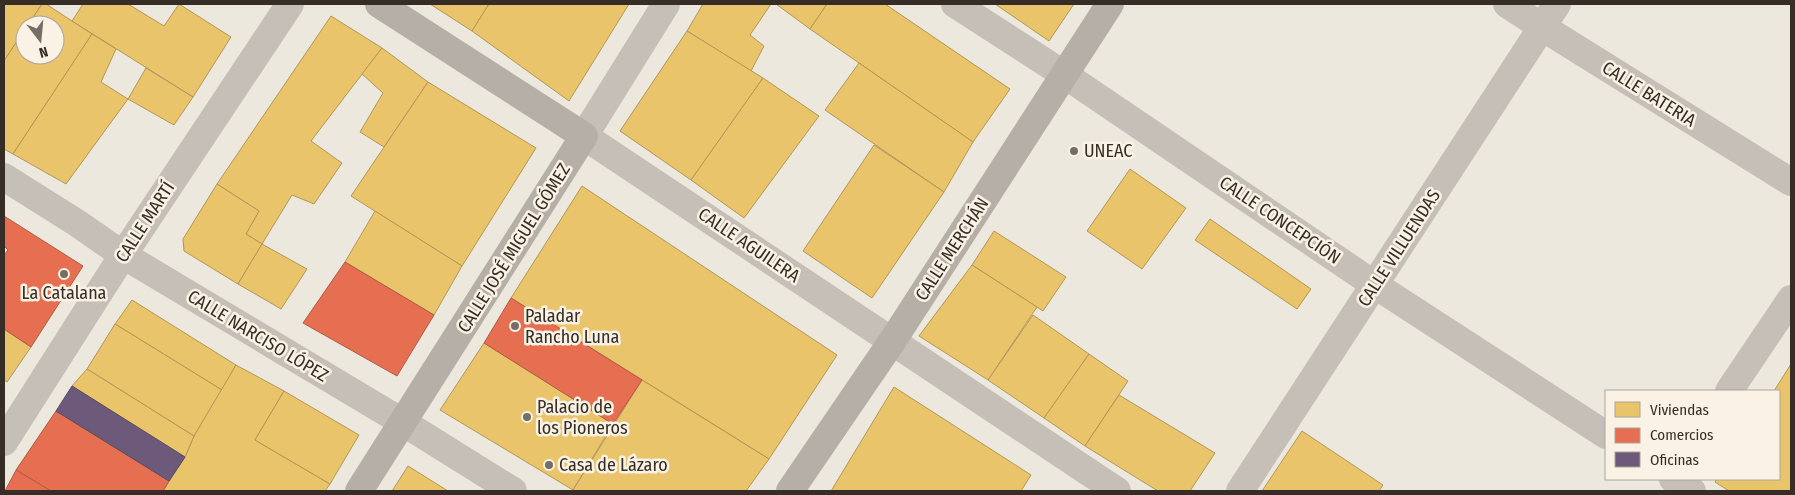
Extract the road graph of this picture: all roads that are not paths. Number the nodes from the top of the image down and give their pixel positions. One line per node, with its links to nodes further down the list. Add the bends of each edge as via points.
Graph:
1 (290, 4): 13 (street, CALLE MARTÍ)
2 (379, 4): 10 (main road, CALLE AGUILERA)
3 (666, 4): 10 (street, CALLE JOSÉ MIGUEL GÓMEZ)
4 (955, 4): 9 (street, CALLE CONCEPCIÓN)
5 (1110, 4): 9 (main road, CALLE MERCHÁN)
6 (1508, 4): 8 (street, CALLE BATERIA)
7 (1557, 4): 8 (street, CALLE VILLUENDAS)
8 (1542, 27): 12 (street, CALLE BATERIA); 14 (street, CALLE VILLUENDAS)
9 (1065, 75): 14 (street, CALLE CONCEPCIÓN); 16 (main road, CALLE MERCHÁN)
10 (584, 136): 16 (street, CALLE AGUILERA); 18 (main road, CALLE JOSÉ MIGUEL GÓMEZ)
11 (4, 177): 13 (street, CALLE NARCISO LÓPEZ)
12 (1791, 182)
13 (123, 255): 18 (street, CALLE NARCISO LÓPEZ); 20 (street, CALLE MARTÍ)
14 (1375, 285): 19 (street, CALLE CONCEPCIÓN); 27 (street, CALLE VILLUENDAS)
15 (1791, 299): 17 (street)
16 (892, 340): 25 (main road, CALLE MERCHÁN); 26 (street, CALLE AGUILERA)
17 (1730, 390)
18 (404, 423): 23 (main road, CALLE JOSÉ MIGUEL GÓMEZ); 24 (street, CALLE NARCISO LÓPEZ)
19 (1605, 434)
20 (4, 442)
21 (1671, 480): 28 (street)
22 (1674, 480): 29 (street)
23 (359, 491)
24 (513, 491)
25 (790, 491)
26 (1117, 491)
27 (1240, 491)
28 (1663, 491)
29 (1692, 491)

